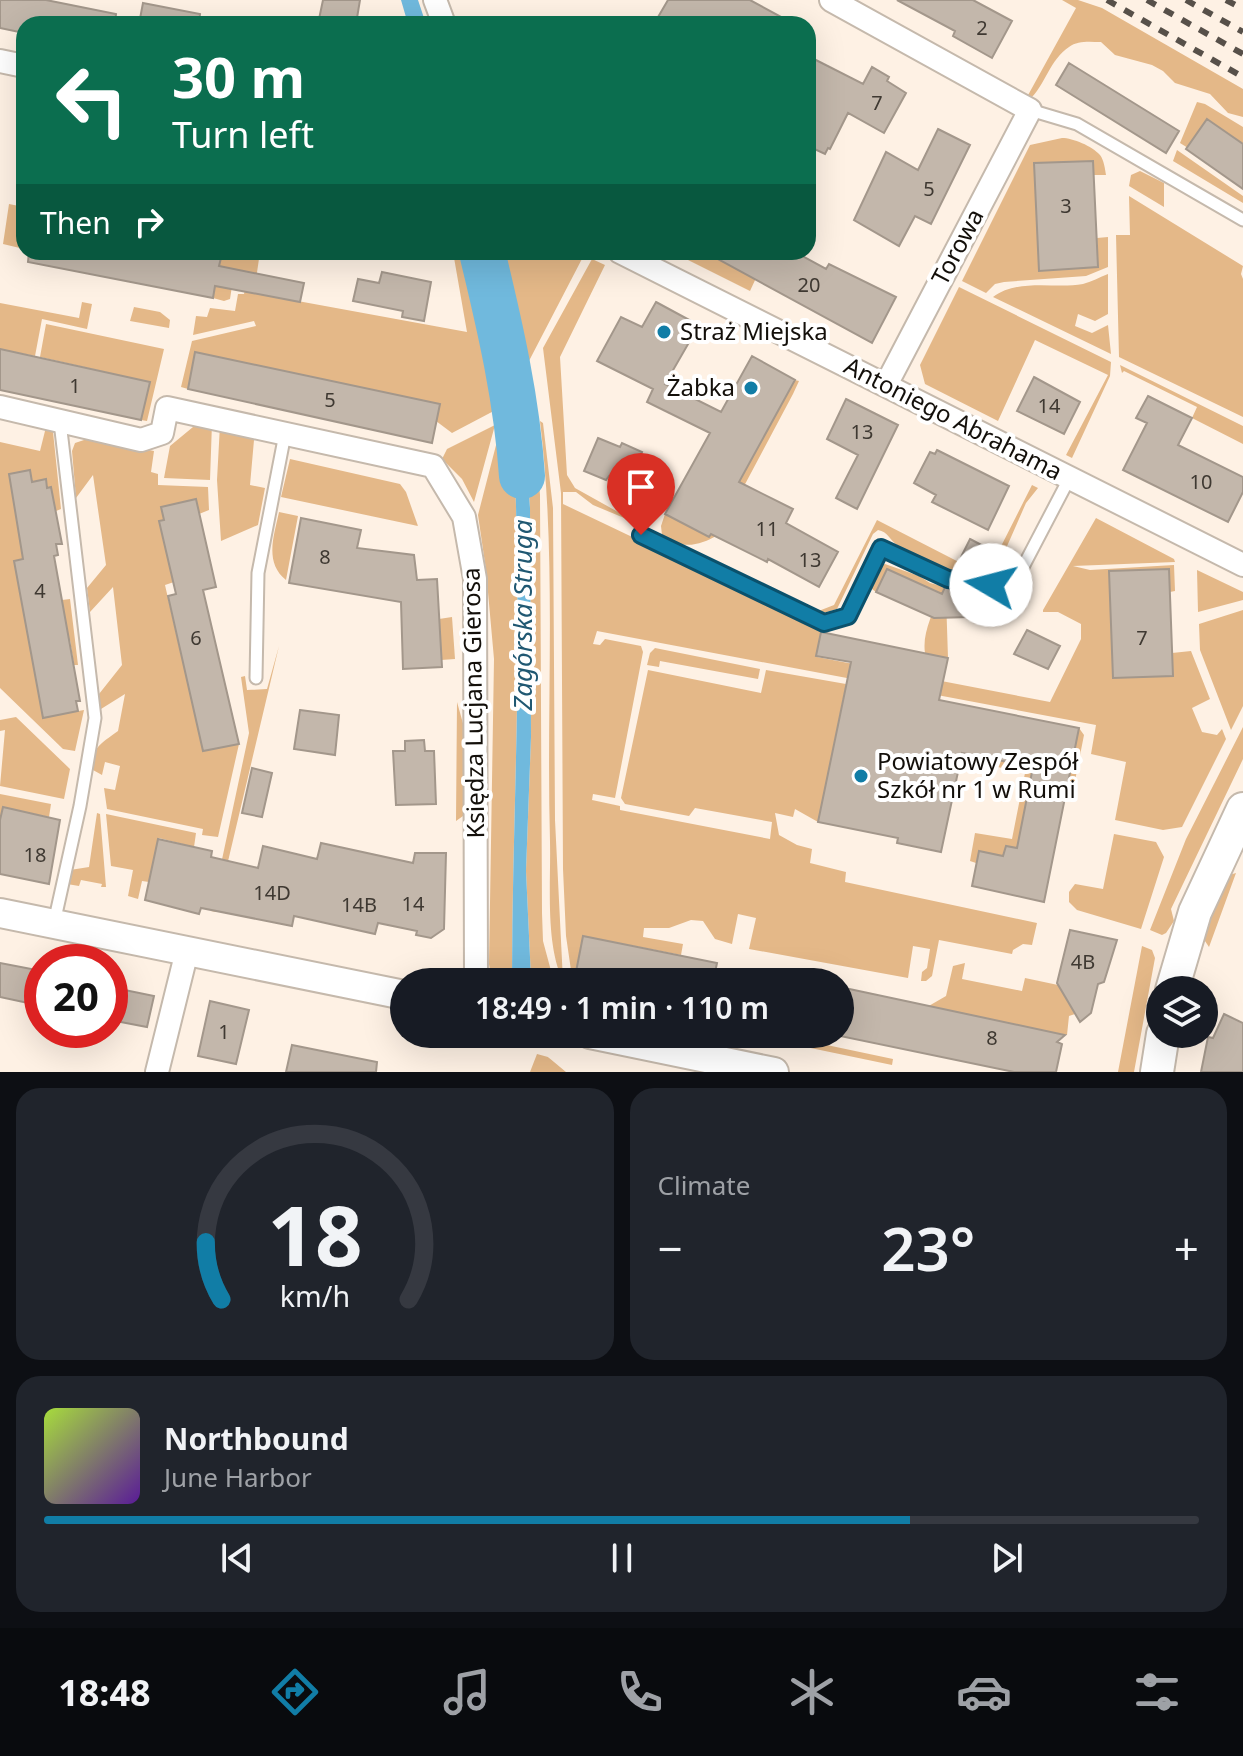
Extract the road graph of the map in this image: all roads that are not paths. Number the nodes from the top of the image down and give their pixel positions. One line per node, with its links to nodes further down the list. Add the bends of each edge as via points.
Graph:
1 (831, 0): 2 (street)
2 (1030, 110): 3 (lane, via 1077,124); 5 (street, Torowa)
3 (1243, 220)
4 (636, 260): 5 (street, Antoniego Abrahama)
5 (886, 385): 9 (street, Antoniego Abrahama)
6 (0, 407): 7 (street, Księdza Lucjana Gierosa)
7 (60, 422): 8 (street, Księdza Lucjana Gierosa, via 141,440 162,433 167,408); 15 (lane, via 95,718)
8 (285, 434): 12 (lane, via 258,573); 17 (street, Księdza Lucjana Gierosa, via 433,466 464,517 475,579)
9 (1070, 477): 10 (lane, via 1012,588 948,579 881,548 848,616 824,623); 11 (street, Antoniego Abrahama)
10 (641, 535)
11 (1243, 565)
12 (256, 678)
13 (1243, 809): 18 (main road, via 1195,912)
14 (0, 913): 15 (street)
15 (54, 924): 16 (street)
16 (187, 951): 19 (street); 22 (street)
17 (476, 968)
18 (1176, 976)
19 (390, 992)
20 (658, 1048): 23 (street)
21 (1161, 1048): 24 (main road)
22 (157, 1072)
23 (774, 1072)
24 (1157, 1072)

